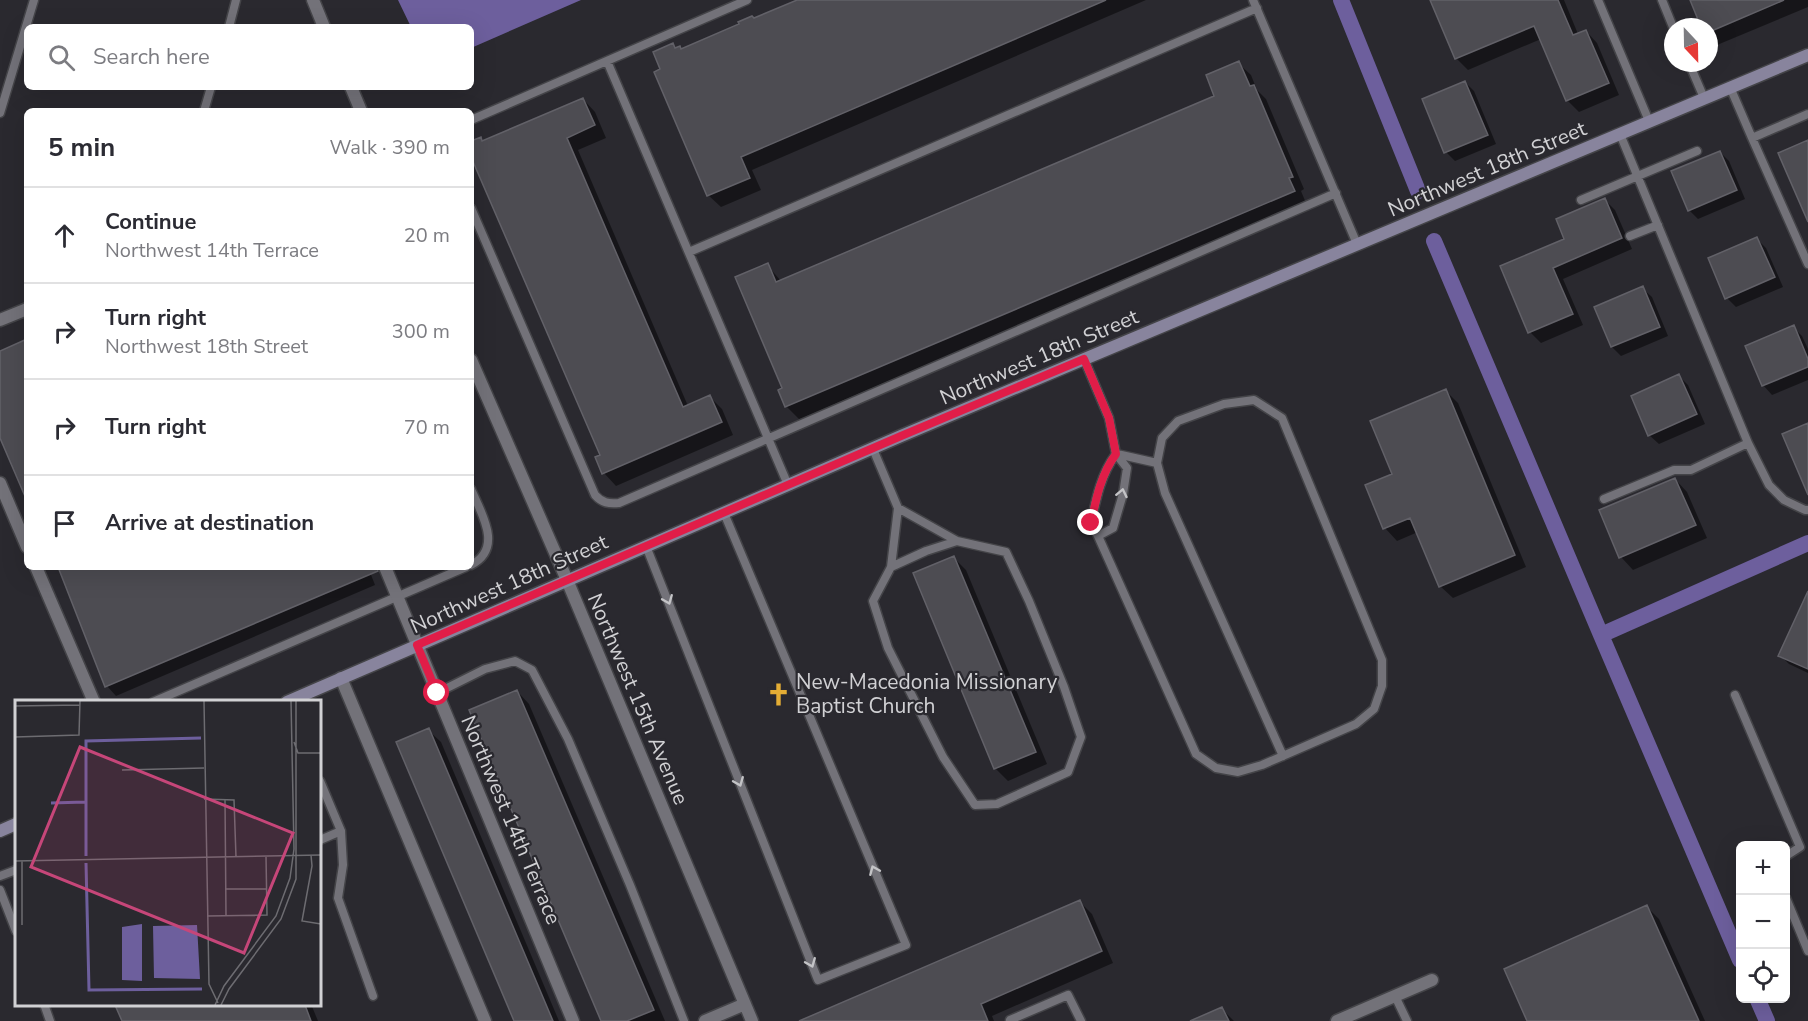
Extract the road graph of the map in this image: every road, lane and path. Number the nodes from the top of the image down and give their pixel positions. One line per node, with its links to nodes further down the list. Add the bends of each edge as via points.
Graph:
1 (34, 0): 9 (lane)
2 (236, 0): 10 (lane)
3 (312, 0): 11 (street)
4 (747, 0): 14 (lane)
5 (1598, 0): 25 (lane)
6 (1662, 0): 8 (lane)
7 (1255, 4): 30 (lane); 36 (lane)
8 (1669, 18)
9 (27, 24)
10 (230, 24)
11 (323, 24)
12 (24, 33): 22 (lane)
13 (1808, 55): 16 (street, Northwest 18th Street)
14 (607, 61): 24 (lane); 36 (lane)
15 (1693, 72): 19 (lane)
16 (1730, 87): 19 (street, Northwest 18th Street); 27 (lane)
17 (210, 90): 20 (lane)
18 (352, 90): 21 (street)
19 (1704, 98): 25 (street, Northwest 18th Street)
20 (205, 108)
21 (360, 108)
22 (0, 113)
23 (1808, 114): 27 (lane)
24 (474, 119)
25 (1649, 121): 26 (street, Northwest 18th Street)
26 (1620, 134): 29 (lane); 35 (street, Northwest 18th Street)
27 (1752, 138): 37 (lane)
28 (1697, 151): 29 (lane)
29 (1637, 176): 31 (lane); 33 (lane)
30 (1336, 193): 35 (lane); 42 (lane)
31 (1581, 200)
32 (474, 215): 42 (lane, via 595,495 603,502 619,503)
33 (1658, 225): 34 (lane); 43 (lane)
34 (1630, 236)
35 (1357, 244): 40 (street, Northwest 18th Street)
36 (689, 252): 42 (lane)
37 (1808, 264)
38 (24, 310): 39 (street)
39 (0, 320)
40 (1084, 359): 44 (street, Northwest 18th Street); 45 (lane, via 1109,418)
41 (474, 367): 63 (street, Northwest 15th Avenue)
42 (769, 438): 48 (lane)
43 (1748, 443): 50 (lane, via 1691,470 1674,470); 52 (lane, via 1769,484 1784,500)
44 (873, 448): 48 (street, Northwest 18th Street); 51 (lane)
45 (1116, 454): 46 (lane); 54 (lane, via 1107,466 1091,523); 54 (lane, one-way to 45, via 1113,528 1123,494 1127,468)
46 (1157, 463): 72 (lane, via 1165,493); 72 (lane, via 1162,438 1178,421 1224,404 1254,400 1282,418 1382,660 1382,686 1374,709 1356,724)
47 (0, 483): 55 (street)
48 (788, 485): 53 (street, Northwest 18th Street)
49 (474, 496): 58 (lane, via 489,539)
50 (1604, 499)
51 (898, 508): 56 (lane); 59 (lane)
52 (1808, 510)
53 (724, 513): 57 (street, Northwest 18th Street); 57 (lane, one-way to 53, via 818,980 906,945)
54 (1098, 536): 72 (lane, via 1196,754 1216,768 1238,772)
55 (24, 537)
56 (957, 541): 59 (lane); 59 (lane, via 1006,552 1081,736 1068,772 997,804 975,805 943,756 888,648 873,601)
57 (646, 546): 63 (street, Northwest 18th Street)
58 (474, 563)
59 (891, 567)
60 (37, 570): 69 (street)
61 (386, 570): 64 (street, Northwest 14th Terrace)
62 (459, 570): 64 (lane)
63 (567, 580): 65 (street, Northwest 18th Street); 89 (street, Northwest 15th Avenue)
64 (397, 595): 65 (street, Northwest 14th Terrace); 70 (lane)
65 (417, 645): 66 (street, Northwest 18th Street); 67 (street, Northwest 14th Terrace)
66 (341, 678): 71 (street, Northwest 18th Street); 92 (street)
67 (437, 693): 93 (street, Northwest 14th Terrace); 94 (lane, via 484,669 515,661 532,670 568,739)
68 (1735, 695): 78 (lane)
69 (93, 700)
70 (158, 700)
71 (292, 700)
72 (1283, 756)
73 (321, 783): 76 (lane)
74 (15, 824): 75 (street)
75 (0, 831)
76 (341, 831): 77 (lane); 87 (lane, via 343,865 338,898)
77 (321, 840)
78 (1804, 847): 79 (lane)
79 (1790, 854)
80 (15, 870): 81 (lane)
81 (0, 876)
82 (0, 890): 84 (lane)
83 (1790, 910): 85 (lane)
84 (15, 928)
85 (1808, 951)
86 (1432, 980): 88 (street)
87 (373, 996)
88 (1395, 996): 99 (street); 100 (lane)
89 (745, 1004): 95 (street); 96 (street, Northwest 15th Avenue)
90 (44, 1006): 91 (lane)
91 (50, 1021)
92 (485, 1021)
93 (573, 1021)
94 (684, 1021)
95 (705, 1021)
96 (752, 1021)
97 (1011, 1021): 98 (lane, via 1068,995)
98 (1081, 1021)
99 (1338, 1021)
100 (1407, 1021)

